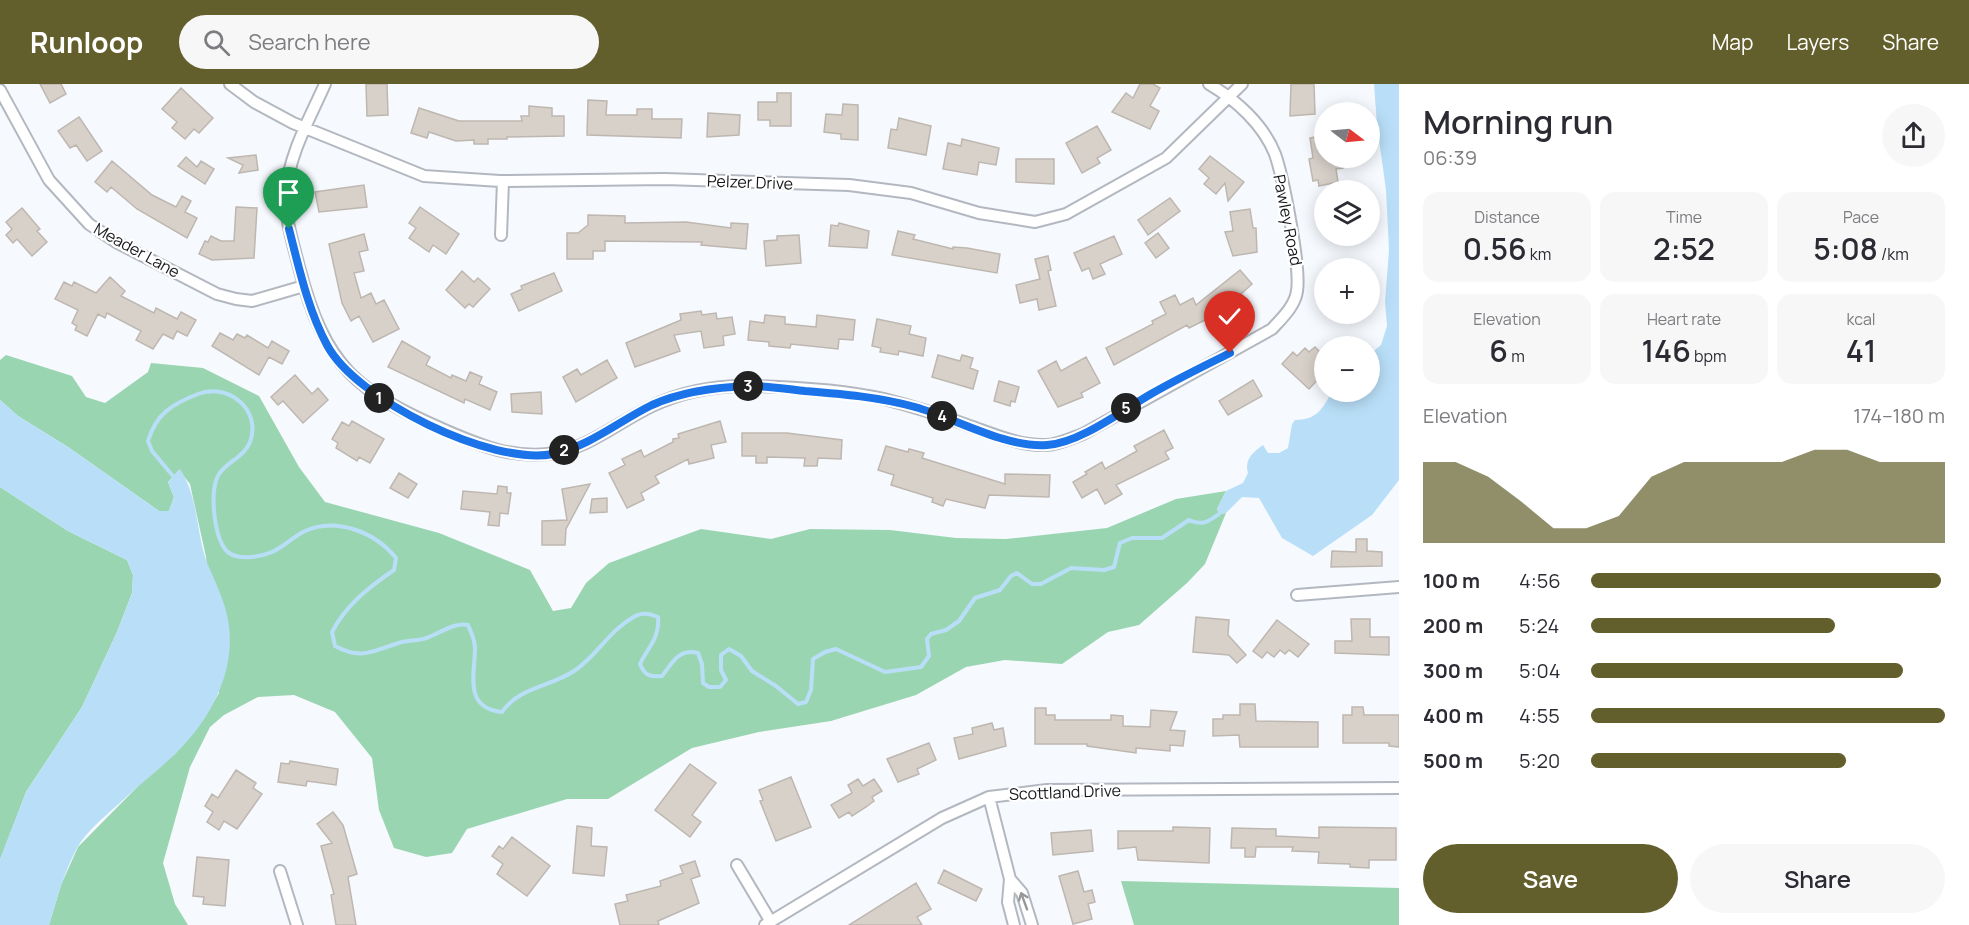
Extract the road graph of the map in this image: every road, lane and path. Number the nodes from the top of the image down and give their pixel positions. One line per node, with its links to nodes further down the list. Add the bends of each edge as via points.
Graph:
1 (230, 84): 7 (street, Pelzer Drive, via 254,102)
2 (325, 84): 7 (street, Pawley Road)
3 (1209, 84): 6 (street, Pawley Road)
4 (1242, 84): 6 (street, Pelzer Drive)
5 (0, 90): 10 (street, Meader Lane, via 49,180 89,224 116,242 236,300 252,300)
6 (1230, 97): 8 (street, Pelzer Drive, via 1166,158 1066,214 1035,222 979,213 911,193 849,185 666,179); 10 (street, Pawley Road, via 1275,153 1298,268 1295,298 1272,329 1083,434 1049,445 1026,444 869,396 752,386 675,396 580,446 552,454 510,454 485,448 407,414 353,378 327,346)
7 (306, 127): 8 (street, Pelzer Drive, via 424,176); 10 (street, Pawley Road, via 291,162 286,193 289,229)
8 (503, 181): 9 (street)
9 (501, 235)
10 (304, 286)
11 (1399, 587): 12 (street)
12 (1297, 595)
13 (1399, 788): 14 (street, Scottland Drive, via 1047,790)
14 (989, 797): 17 (street); 18 (street, Scottland Drive, via 942,818)
15 (737, 865): 18 (street)
16 (280, 871): 19 (street)
17 (1010, 879): 20 (street, via 1008,902); 21 (street, one-way to 17, via 1022,893)
18 (768, 923)
19 (297, 925)
20 (1014, 925)
21 (1032, 925)

